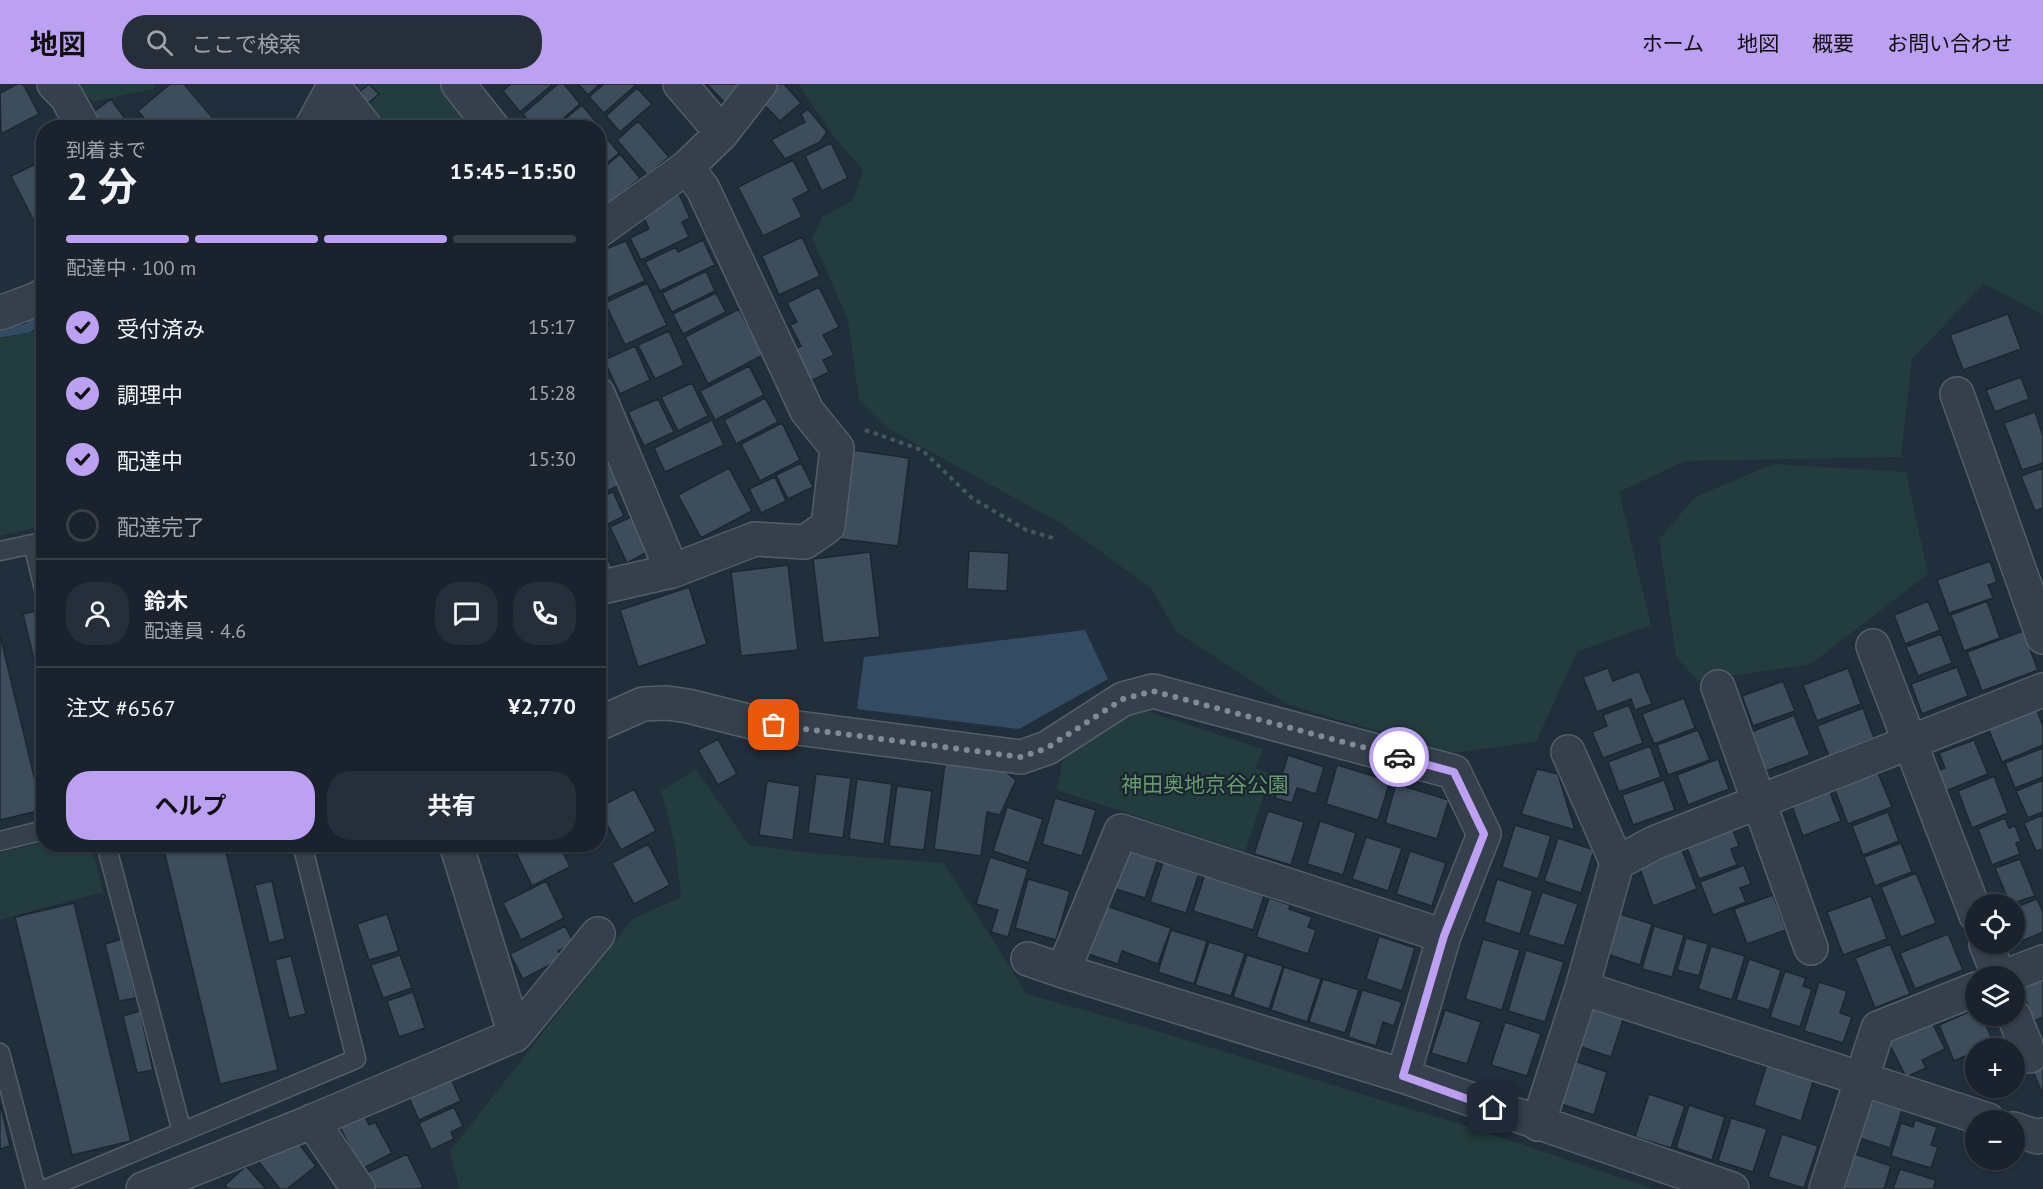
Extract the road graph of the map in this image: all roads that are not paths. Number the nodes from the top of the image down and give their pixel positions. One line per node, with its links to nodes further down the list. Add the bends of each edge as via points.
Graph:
1 (54, 84): 6 (street)
2 (458, 84): 9 (street)
3 (680, 84): 10 (street)
4 (760, 84): 10 (street)
5 (335, 85): 7 (street); 8 (street)
6 (80, 120)
7 (315, 120)
8 (360, 120)
9 (487, 120)
10 (722, 133): 11 (street)
11 (687, 166): 12 (street); 19 (street, via 703,189 807,411 837,448 828,526 805,542 755,539)
12 (606, 225)
13 (36, 302): 14 (street)
14 (0, 314)
15 (1957, 394): 21 (street)
16 (606, 413): 19 (street)
17 (36, 542): 18 (lane)
18 (0, 551)
19 (672, 571): 20 (street)
20 (606, 586)
21 (2043, 637)
22 (1873, 646): 26 (street)
23 (1718, 687): 28 (street)
24 (2043, 690): 26 (street)
25 (606, 720): 37 (street, via 643,704 667,703 752,722 1021,757 1047,748 1123,699 1153,691 1454,772 1484,834)
26 (1909, 742): 28 (street); 35 (street)
27 (1568, 752): 34 (street)
28 (1760, 800): 34 (street, via 1654,843); 38 (street)
29 (36, 832): 30 (lane)
30 (0, 842)
31 (108, 852): 54 (lane)
32 (304, 852): 54 (lane, via 356,1059)
33 (458, 852): 46 (street)
34 (1617, 863): 43 (street)
35 (1968, 894)
36 (598, 934): 46 (street)
37 (1444, 936): 42 (street, via 1121,831); 49 (street)
38 (1811, 948)
39 (1028, 959): 42 (street)
40 (2043, 962): 41 (street)
41 (2025, 969)
42 (1063, 971): 49 (street)
43 (1582, 988): 50 (street); 53 (street)
44 (1965, 993): 50 (street, via 1878,1028)
45 (2018, 1026): 48 (street)
46 (515, 1035): 52 (street)
47 (0, 1053): 57 (lane)
48 (2030, 1056)
49 (1403, 1076): 53 (street)
50 (1861, 1079): 51 (street); 62 (street)
51 (1965, 1113)
52 (312, 1121): 59 (street); 60 (street)
53 (1538, 1124): 61 (street)
54 (182, 1132): 58 (lane)
55 (2025, 1133): 56 (street)
56 (2043, 1135)
57 (36, 1189)
58 (46, 1189)
59 (143, 1189)
60 (358, 1189)
61 (1732, 1189)
62 (1826, 1189)

